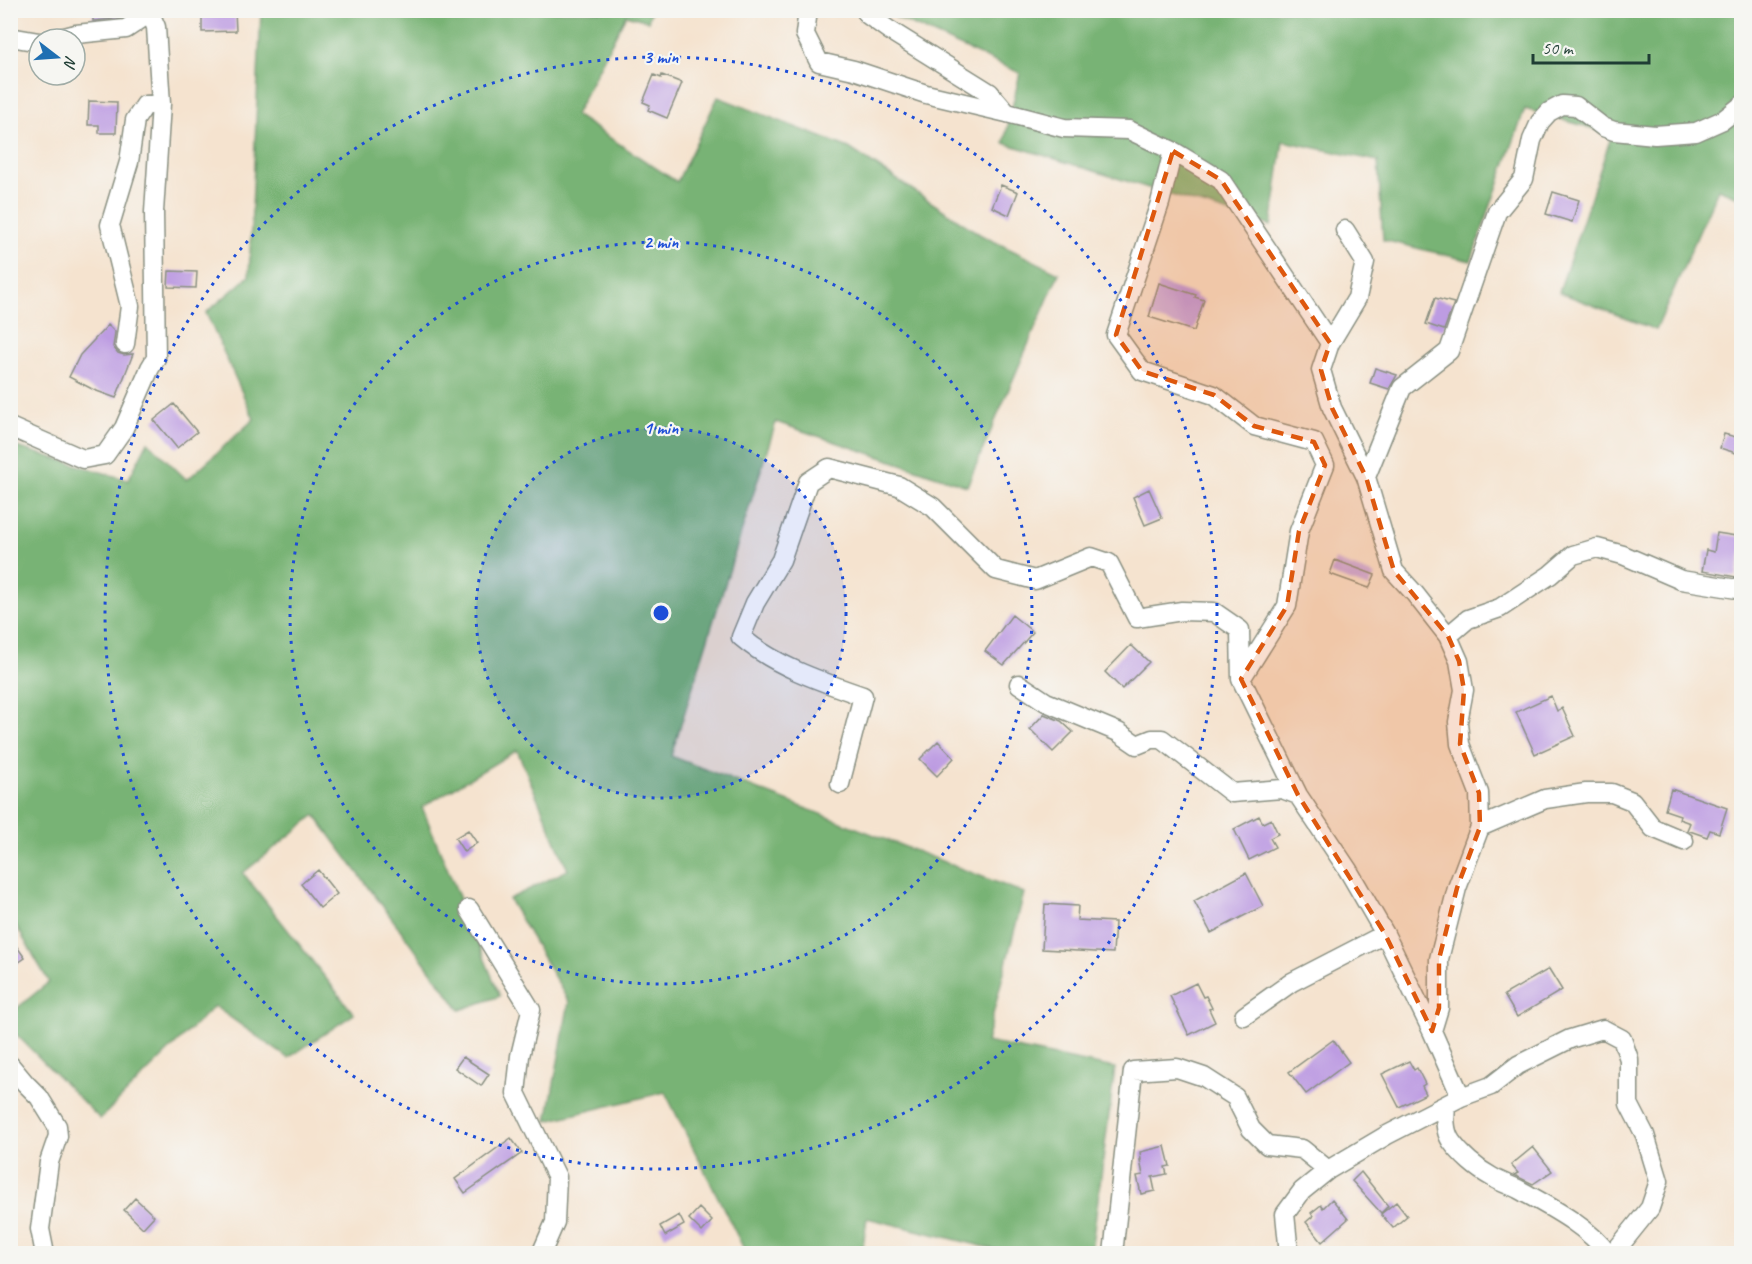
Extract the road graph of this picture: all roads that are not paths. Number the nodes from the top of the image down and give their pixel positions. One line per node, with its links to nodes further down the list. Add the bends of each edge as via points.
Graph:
1 (808, 10): 9 (street, via 805,34 819,62)
2 (865, 10): 9 (street, via 889,30 990,93)
3 (150, 12): 4 (street, via 126,29); 7 (street, via 156,27)
4 (87, 33)
5 (10, 37): 6 (street)
6 (27, 40)
7 (161, 104): 13 (street, via 145,105 135,120 129,162 110,225 130,306); 14 (street, via 154,212 156,358 124,428 105,455 83,459)
8 (1742, 105): 15 (street, via 1723,120 1696,132 1655,135 1603,127 1576,106 1562,105 1549,112 1532,140 1524,179 1497,212 1449,351 1402,388)
9 (1007, 113): 10 (street, via 1064,129 1129,130)
10 (1173, 151): 12 (street, via 1221,180); 18 (street, via 1116,335 1142,371 1214,395 1254,426 1314,442 1325,465 1299,531 1287,606)
11 (1345, 230): 12 (street, via 1365,262 1356,298)
12 (1330, 343): 15 (street, via 1321,370 1332,408)
13 (125, 344)
14 (10, 427)
15 (1366, 477): 17 (street, via 1394,571)
16 (1742, 587): 17 (street, via 1681,580 1597,548 1573,555 1500,608 1468,620)
17 (1448, 636): 22 (street, via 1459,661 1464,690 1458,722 1460,744 1479,793)
18 (1241, 679): 20 (street, via 1240,630 1214,612 1182,611 1137,618 1109,563 1091,557 1035,580 996,570 933,507 899,486 829,468 808,482 781,560 755,603 741,637 758,651 817,680 863,696); 21 (street)
19 (1019, 684): 21 (street, via 1046,702 1118,732 1137,745 1162,739 1232,793 1282,789)
20 (840, 784)
21 (1298, 795): 25 (street)
22 (1480, 827): 23 (street, via 1545,799 1612,793 1632,801 1653,828); 27 (street, via 1457,888 1439,959 1439,1008)
23 (1684, 841)
24 (469, 909): 32 (street, via 531,1010 516,1093 557,1177 555,1222)
25 (1385, 934): 26 (street, via 1292,982); 27 (street)
26 (1244, 1016)
27 (1432, 1030): 29 (street)
28 (10, 1065): 31 (street, via 39,1097 57,1126 40,1229)
29 (1453, 1101): 30 (street); 35 (street, via 1444,1122 1450,1139 1464,1156 1491,1177 1582,1228); 36 (street, via 1491,1086 1518,1065 1570,1039 1603,1029 1622,1039 1629,1059 1629,1104 1645,1135 1659,1181 1650,1208)
30 (1328, 1170): 33 (street, via 1302,1149 1267,1145 1251,1129 1235,1097 1204,1077 1177,1068 1133,1071); 34 (street, via 1302,1191 1284,1214)
31 (45, 1254)
32 (541, 1254)
33 (1113, 1254)
34 (1289, 1254)
35 (1608, 1254)
36 (1613, 1254)

